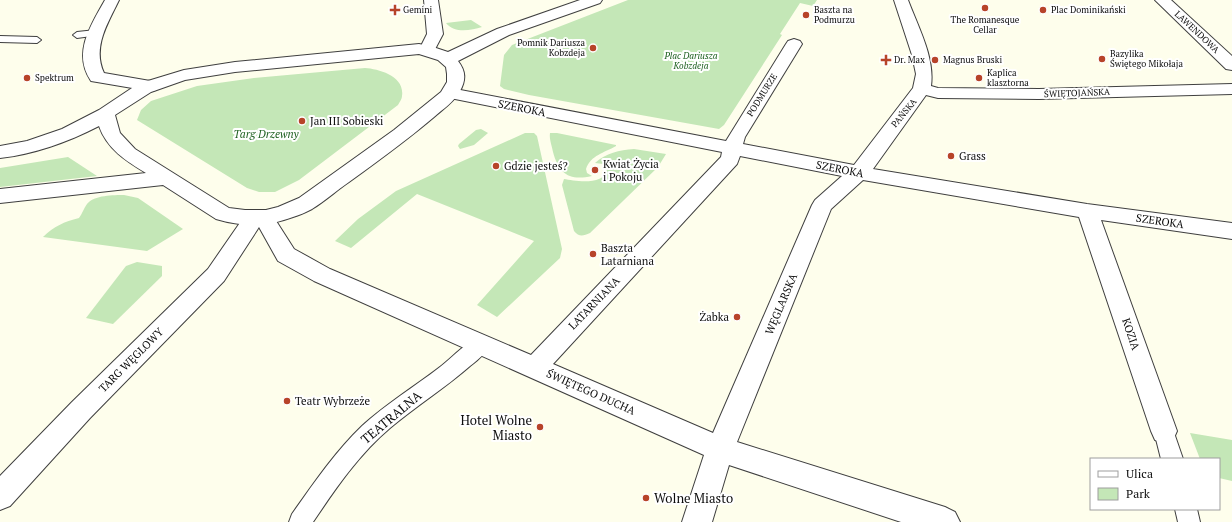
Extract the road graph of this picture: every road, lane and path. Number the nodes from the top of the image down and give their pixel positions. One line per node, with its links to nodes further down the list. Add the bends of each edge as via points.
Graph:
1 (112, 0): 6 (street)
2 (430, 0): 11 (street, via 435,34)
3 (595, 0): 12 (street, via 503,32)
4 (900, 0): 16 (street, PAŃSKA, via 920,55 924,74)
5 (1162, 0): 13 (street, LAWENDOWA)
6 (96, 33): 7 (lane); 14 (street, via 90,47 90,58 97,77)
7 (77, 35)
8 (1, 40): 9 (lane)
9 (37, 40)
10 (794, 44): 19 (street, PODMURZE, via 736,136)
11 (427, 50): 12 (street); 14 (street, via 380,52 232,68 186,75)
12 (448, 59): 17 (street, via 456,72 457,80)
13 (1232, 65)
14 (150, 86): 18 (street, via 126,97)
15 (1232, 89): 16 (street, ŚWIĘTOJAŃSKA, via 1040,94 938,93)
16 (922, 90): 21 (street, PAŃSKA)
17 (450, 93): 19 (street, SZEROKA); 25 (street, via 420,120 306,203 288,212)
18 (106, 113): 20 (street, via 56,138); 22 (street, via 112,136 128,153)
19 (733, 148): 21 (street, SZEROKA); 28 (street, LATARNIANA, via 730,159)
20 (0, 152)
21 (859, 173): 24 (street, SZEROKA); 30 (street, WĘGLARSKA, via 822,205)
22 (166, 178): 23 (street); 25 (street, via 223,214 238,218)
23 (0, 196)
24 (1087, 211): 26 (street, SZEROKA); 29 (street, KOZIA)
25 (258, 218): 27 (street, ŚWIĘTEGO DUCHA, via 286,255 322,275); 32 (street, TARG WĘGLOWY, via 216,274)
26 (1232, 231)
27 (481, 344): 28 (street, ŚWIĘTEGO DUCHA); 34 (street, TEATRALNA, via 467,358 382,421 345,459)
28 (535, 368): 30 (street, ŚWIĘTEGO DUCHA)
29 (1164, 431): 31 (street, KOZIA)
30 (720, 449): 35 (street, WĘGLARSKA); 36 (street, ŚWIĘTEGO DUCHA)
31 (1172, 458)
32 (0, 496)
33 (1186, 510): 37 (street)
34 (300, 522)
35 (697, 522)
36 (945, 522)
37 (1189, 522)

